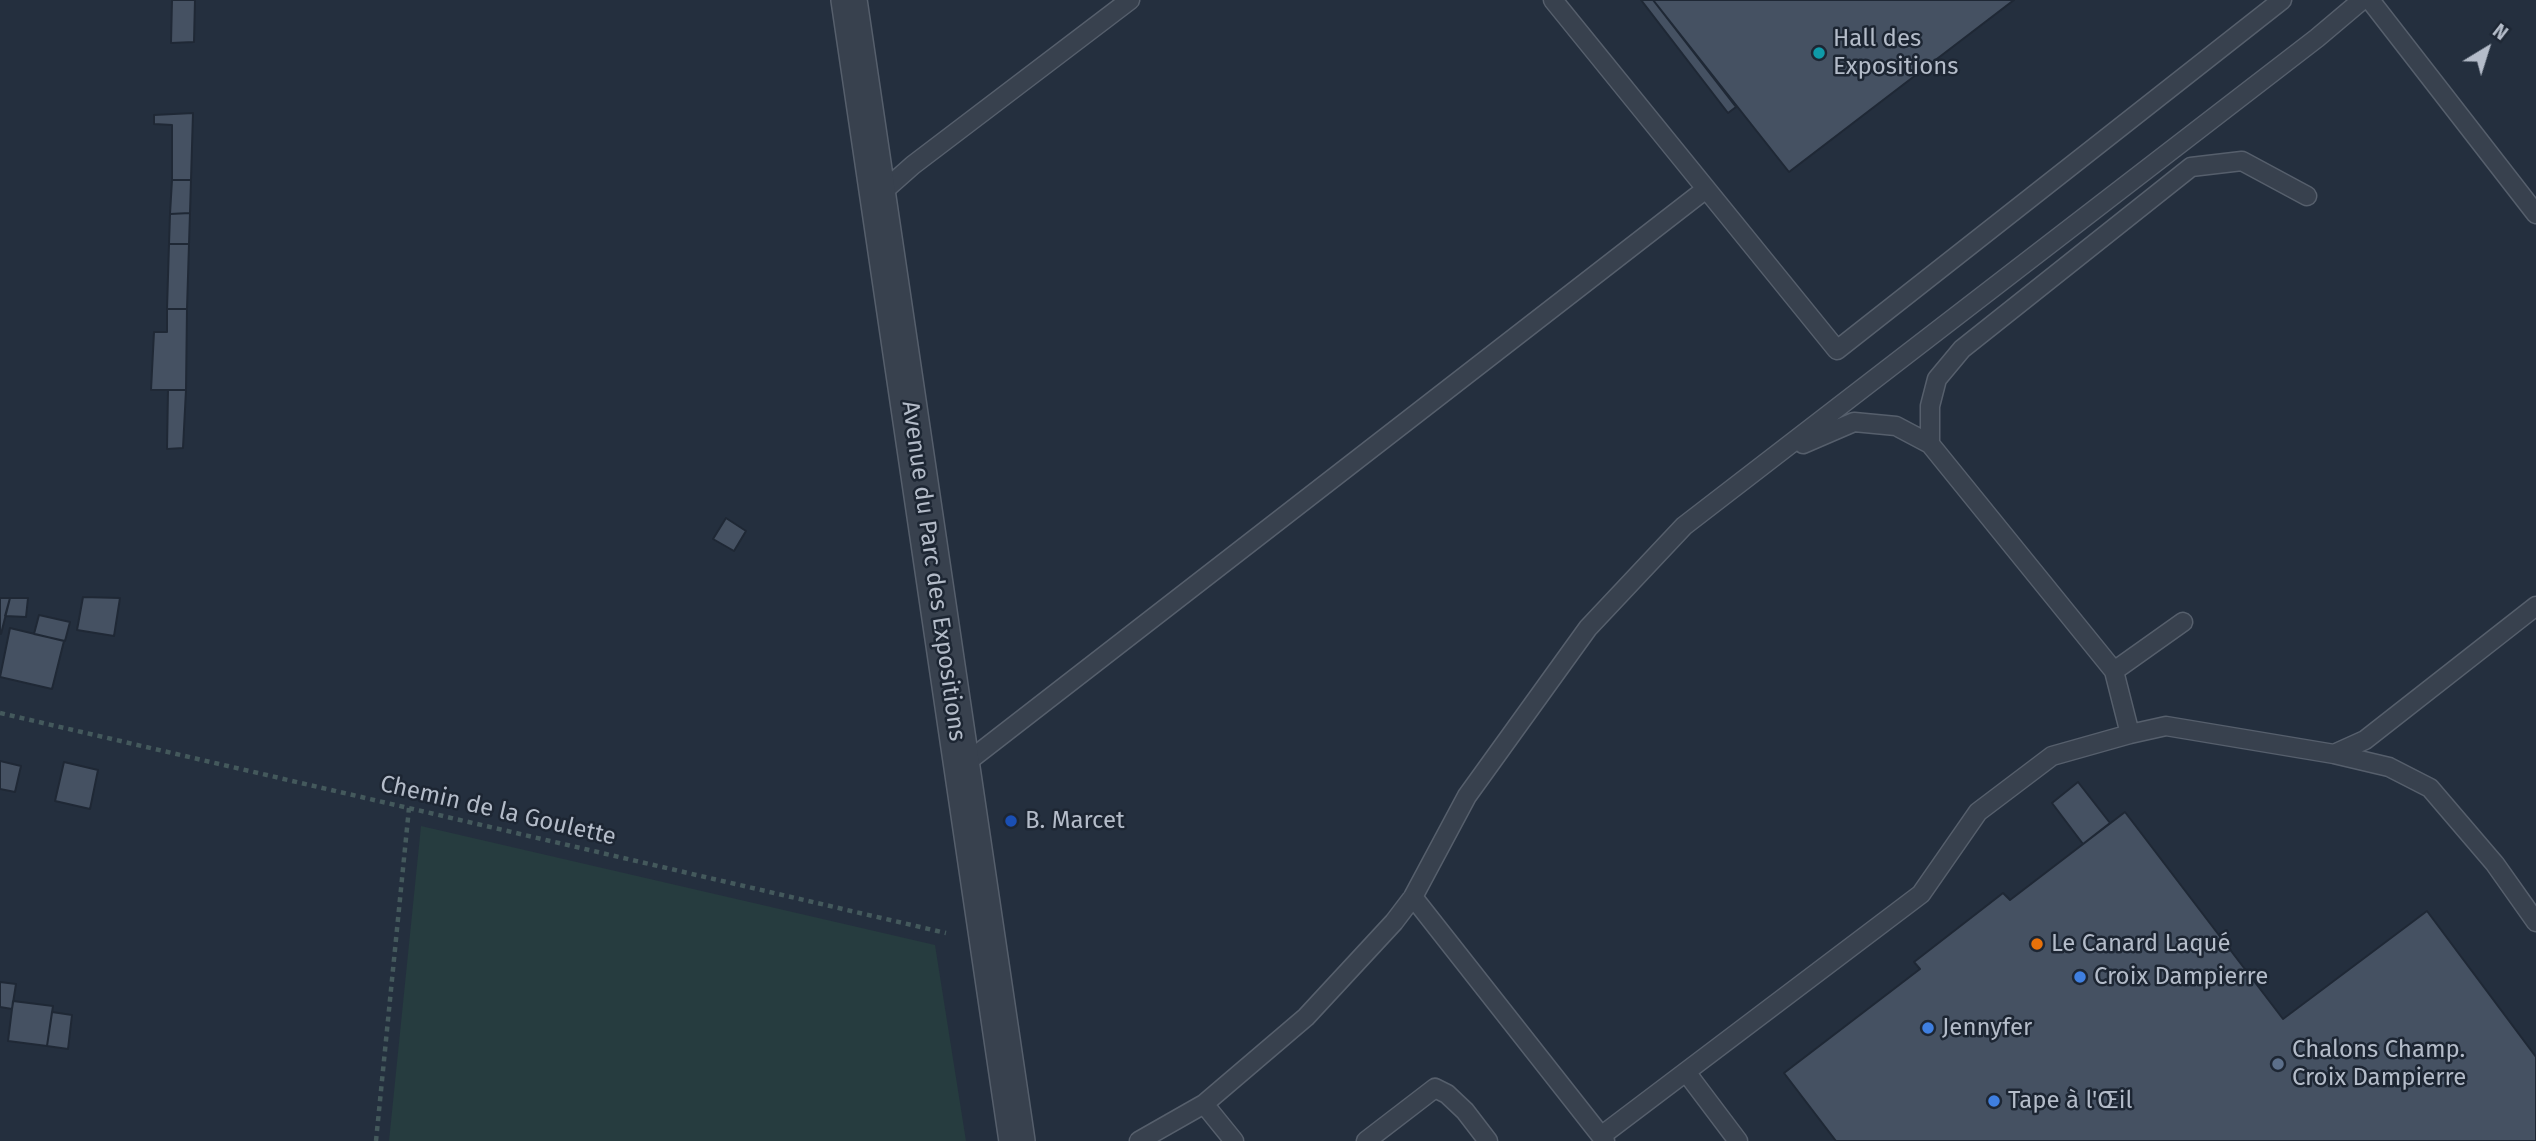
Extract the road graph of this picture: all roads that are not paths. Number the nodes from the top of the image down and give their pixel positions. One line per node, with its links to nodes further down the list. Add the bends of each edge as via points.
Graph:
1 (849, 0): 8 (street, Avenue du Parc des Expositions)
2 (1130, 0): 8 (lane)
3 (1553, 0): 7 (lane)
4 (2282, 0): 7 (lane, via 1837,350)
5 (2362, 0): 12 (lane)
6 (2370, 0): 10 (lane)
7 (1706, 189): 18 (lane)
8 (878, 196): 18 (street, Avenue du Parc des Expositions)
9 (2307, 196): 11 (lane, via 2242,161 2190,167 1962,349 1937,379 1930,406)
10 (2536, 214)
11 (1930, 444): 12 (lane, via 1896,426 1854,422); 15 (lane)
12 (1778, 454): 19 (lane, via 1684,526 1588,628 1467,796)
13 (2536, 606): 17 (lane, via 2365,740)
14 (2183, 622): 15 (lane)
15 (2113, 671): 16 (lane)
16 (2130, 734): 17 (lane, via 2166,726); 21 (lane, via 2052,756 1978,812 1921,894)
17 (2334, 754): 20 (lane, via 2389,767 2430,788 2496,864)
18 (962, 766): 24 (street, Avenue du Parc des Expositions)
19 (1413, 897): 22 (lane, via 1306,1017); 23 (lane)
20 (2536, 922)
21 (1686, 1072): 23 (lane); 29 (lane)
22 (1204, 1104): 25 (lane); 26 (lane)
23 (1603, 1138)
24 (1017, 1141)
25 (1139, 1141)
26 (1234, 1141)
27 (1366, 1141): 28 (lane, via 1435,1088 1465,1111)
28 (1488, 1141)
29 (1738, 1141)

